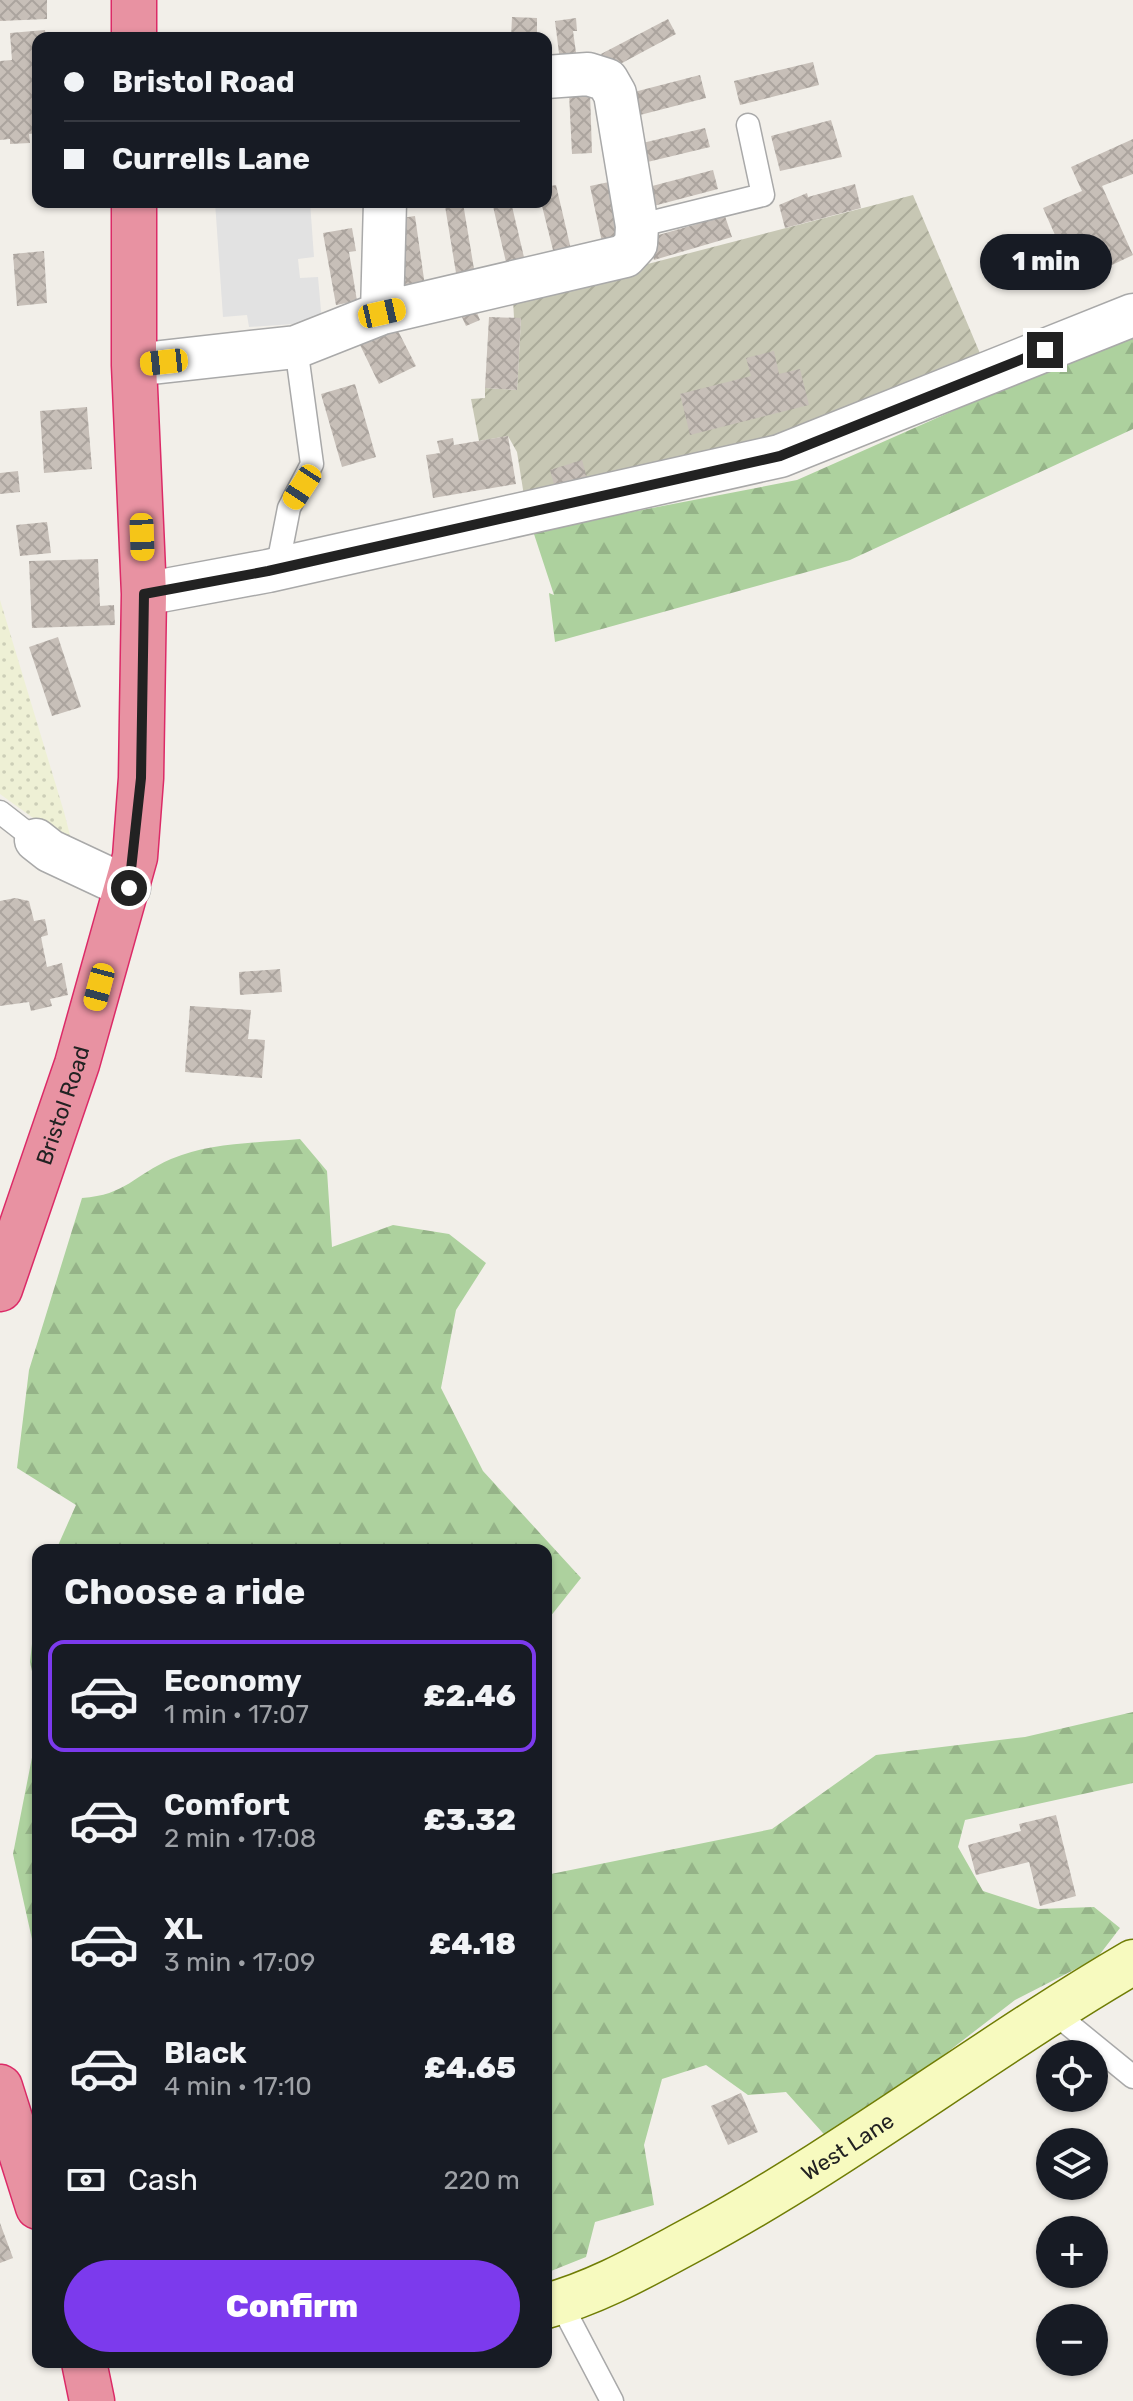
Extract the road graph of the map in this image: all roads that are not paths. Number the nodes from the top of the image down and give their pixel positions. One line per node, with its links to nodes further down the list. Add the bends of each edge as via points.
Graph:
1 (134, 0): 2 (highway)
2 (134, 32)
3 (552, 77): 7 (street, via 588,74 607,80 615,94)
4 (748, 125): 7 (lane, via 763,195)
5 (134, 208): 11 (highway, Bristol Road)
6 (385, 208): 8 (street)
7 (637, 226): 8 (street, via 636,244 625,256)
8 (382, 313): 10 (street)
9 (1133, 315): 12 (street, via 780,456)
10 (296, 347): 11 (street); 12 (lane, via 312,464 289,508 280,554)
11 (134, 365): 13 (highway, Bristol Road)
12 (268, 571): 13 (street)
13 (144, 594): 16 (highway, Bristol Road, via 141,778)
14 (0, 812): 15 (lane)
15 (36, 840): 16 (street)
16 (129, 888): 17 (highway, Bristol Road, via 77,1064)
17 (0, 1289)
18 (1133, 1962): 19 (street, West Lane)
19 (1051, 2010): 20 (lane); 23 (street, West Lane, via 824,2164 632,2272)
20 (1133, 2077)
21 (0, 2087): 22 (highway)
22 (32, 2188)
23 (553, 2304): 26 (lane)
24 (85, 2368): 25 (highway)
25 (92, 2401)
26 (612, 2401)

